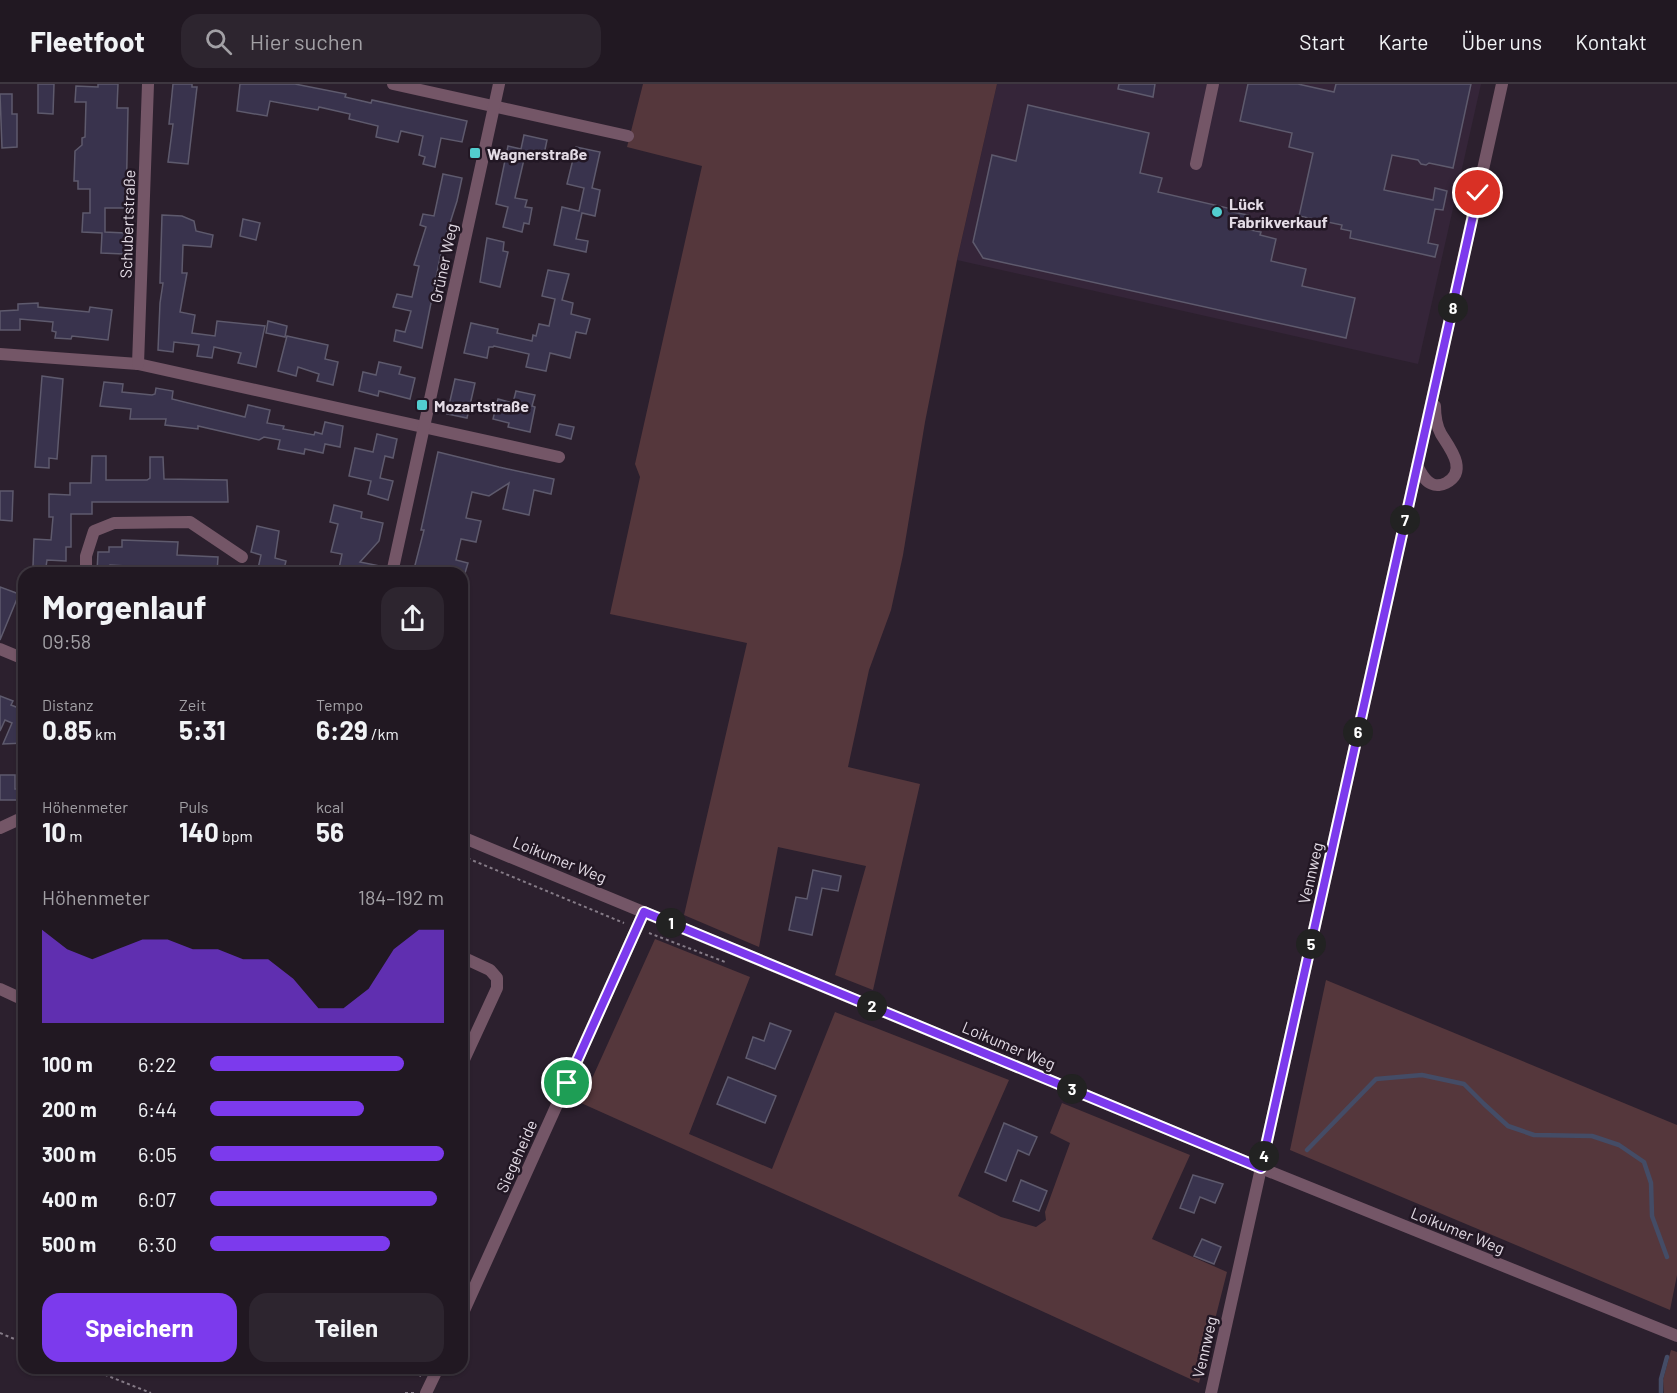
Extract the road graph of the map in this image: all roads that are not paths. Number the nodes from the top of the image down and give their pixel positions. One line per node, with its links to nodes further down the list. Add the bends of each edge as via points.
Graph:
1 (148, 84): 10 (street, Schubertstraße)
2 (393, 84): 6 (street)
3 (499, 84): 6 (street, Grüner Weg)
4 (1213, 84): 8 (street)
5 (1502, 84): 11 (street, Vennweg)
6 (494, 106): 7 (street); 12 (street, Grüner Weg)
7 (628, 136)
8 (1196, 164)
9 (0, 354): 10 (street)
10 (138, 364): 12 (street)
11 (1434, 392): 14 (street, Vennweg); 14 (street, Vennweg, via 1440,433 1454,452 1457,464 1454,476 1442,484 1432,484)
12 (425, 428): 13 (street); 17 (street, Grüner Weg)
13 (559, 457)
14 (1417, 466): 28 (street, Vennweg)
15 (242, 557): 16 (street, via 190,522 114,523 94,531)
16 (86, 567)
17 (393, 567)
18 (0, 649): 19 (street)
19 (18, 656)
20 (18, 820): 21 (street)
21 (0, 828)
22 (468, 839): 23 (street, Loikumer Weg)
23 (644, 912): 28 (street, Loikumer Weg); 29 (street, Siegeheide)
24 (468, 960): 27 (street, via 490,970 497,978 497,988)
25 (0, 988): 26 (street)
26 (18, 997)
27 (468, 1051)
28 (1261, 1168): 30 (street, Loikumer Weg); 33 (street, Vennweg)
29 (468, 1302)
30 (1677, 1336)
31 (435, 1374): 32 (street)
32 (426, 1393)
33 (1211, 1393)

